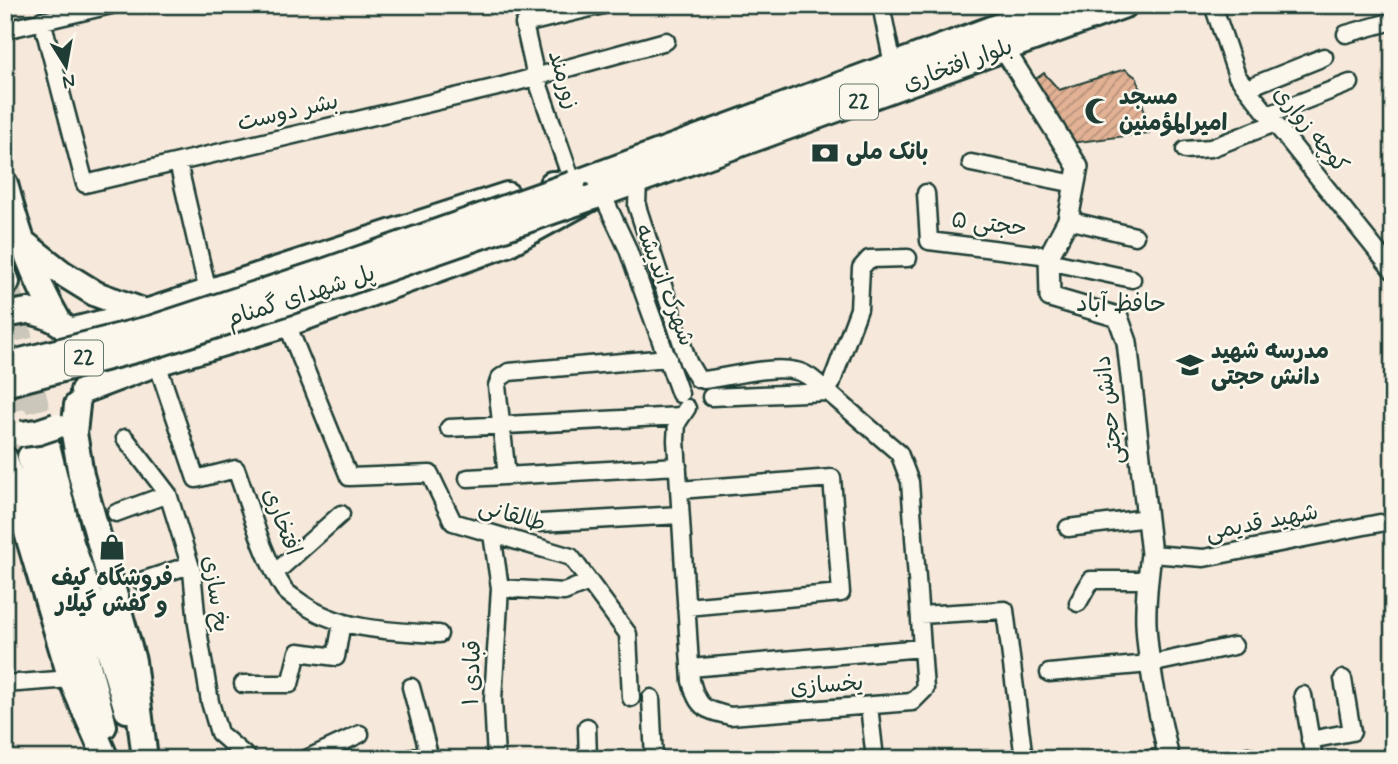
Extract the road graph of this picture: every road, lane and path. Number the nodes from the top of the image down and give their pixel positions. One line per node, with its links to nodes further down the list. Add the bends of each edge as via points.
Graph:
1 (111, 5): 9 (street)
2 (603, 5): 7 (street, زورمند)
3 (881, 5): 16 (street)
4 (1056, 5): 8 (highway, بلوار افتخاری / 22)
5 (1125, 5): 14 (highway, بلوار افتخاری / 22)
6 (1213, 5): 19 (street, کوچه زواری, via 1237,76)
7 (566, 10): 17 (street, زورمند, via 524,24)
8 (1015, 13): 16 (highway, بلوار افتخاری / 22)
9 (42, 20): 11 (street); 22 (street, بشر دوست, via 85,184)
10 (1393, 21): 12 (street)
11 (5, 30)
12 (1346, 34)
13 (666, 41): 17 (street, بشر دوست)
14 (1004, 49): 24 (highway, بلوار افتخاری / 22); 26 (street, via 1078,166)
15 (1324, 57): 19 (street)
16 (893, 65): 27 (highway, بلوار افتخاری / 22)
17 (536, 77): 22 (street, بشر دوست); 27 (street, زورمند)
18 (1350, 83): 20 (street)
19 (1247, 89): 20 (street, کوچه زواری)
20 (1272, 119): 21 (street, via 1211,148); 34 (street, کوچه زواری)
21 (1185, 150)
22 (178, 163): 37 (street)
23 (971, 163): 26 (street)
24 (638, 181): 27 (highway, بلوار افتخاری / 22); 38 (street, شهرک اندیشه, via 636,206)
25 (5, 184): 31 (highway, 22)
26 (1075, 184): 29 (street)
27 (589, 192): 35 (highway, 22, via 537,186); 39 (street, شهرک اندیشه, via 627,247); 42 (highway, 22, via 507,244); 47 (highway, پل شهدای گمنام, bridge, via 153,328); 49 (highway, پل شهدای گمنام, bridge, via 331,288 158,344)
28 (926, 193): 33 (street, حجتی ۵, via 929,241)
29 (1068, 220): 30 (street); 33 (street)
30 (1135, 236)
31 (20, 240): 40 (highway, via 96,294); 43 (highway, 22, via 39,288)
32 (908, 258): 50 (street, via 869,259 860,268 859,309)
33 (1048, 258): 36 (street); 67 (street, دانش حجتی, via 1050,297 1118,317 1127,342)
34 (1393, 271)
35 (254, 277): 37 (highway, 22); 44 (highway, via 244,288 241,310 251,326)
36 (1132, 279)
37 (208, 292): 40 (highway, 22)
38 (668, 302): 39 (street); 48 (street, شهرک اندیشه, via 688,362)
39 (650, 309): 45 (street, شهرک اندیشه)
40 (146, 312): 43 (highway, 22); 46 (highway, via 134,327 135,346 140,355)
41 (16, 313): 43 (highway, 22, via 43,314)
42 (287, 324): 44 (highway, 22); 71 (street, طالقانی, via 349,477 430,474 453,522)
43 (64, 326): 52 (highway, 22, via 85,359)
44 (263, 332): 46 (highway, 22)
45 (668, 358): 53 (street, شهرک اندیشه); 54 (street, via 509,372 497,386)
46 (158, 363): 52 (highway, 22); 74 (street, افتخاری, via 196,479 236,469)
47 (5, 365)
48 (700, 380): 50 (street, یخسازی, via 776,369 797,371); 51 (street, via 709,387); 53 (street, via 684,384)
49 (5, 384)
50 (828, 392): 51 (street); 81 (street, یخسازی, via 899,453 910,482)
51 (711, 397): 53 (street, via 702,408)
52 (80, 398): 56 (highway, 22, bridge, via 56,426); 104 (highway, via 74,433 81,475 133,661)
53 (682, 406): 54 (street); 59 (street, یخسازی, via 677,423)
54 (501, 425): 55 (street); 60 (street)
55 (449, 428)
56 (14, 432)
57 (125, 438): 63 (street, یخ سازی)
58 (5, 459): 90 (highway)
59 (678, 466): 60 (street); 62 (street, یخسازی)
60 (508, 476): 61 (street)
61 (468, 478)
62 (679, 490): 66 (street, یخسازی); 80 (street, via 832,478 841,593)
63 (168, 494): 64 (street); 73 (street, یخ سازی)
64 (116, 513)
65 (341, 514): 74 (street)
66 (680, 514): 68 (street); 80 (street, یخسازی)
67 (1147, 519): 70 (street); 72 (street, دانش حجتی)
68 (540, 523)
69 (1380, 523): 72 (street, شهید قدیمی, via 1204,558)
70 (1068, 528)
71 (492, 534): 77 (street, طالقانی, via 571,557); 78 (street, قبادی ۱)
72 (1151, 554): 75 (street, دانش حجتی)
73 (190, 565): 76 (street); 105 (street, یخ سازی, via 210,702 219,733)
74 (276, 572): 82 (street, افتخاری, via 285,591 316,614)
75 (1147, 580): 79 (street, via 1091,580); 86 (street, دانش حجتی)
76 (141, 581)
77 (589, 582): 78 (street, via 564,592); 95 (street, طالقانی, via 628,634)
78 (500, 588): 108 (street, قبادی ۱, via 493,699)
79 (1078, 603)
80 (686, 607): 87 (street, یخسازی)
81 (920, 615): 85 (street, یخسازی); 112 (street, via 1005,610)
82 (342, 622): 83 (street, افتخاری, via 378,630); 92 (street, via 336,657 298,652 290,684)
83 (439, 634)
84 (1234, 646): 86 (street)
85 (922, 648): 87 (street); 97 (street, یخسازی, via 925,689 912,702)
86 (1150, 664): 88 (street); 101 (street, دانش حجتی)
87 (690, 668): 97 (street, یخسازی, via 696,701 707,710 730,716)
88 (1049, 673)
89 (1343, 679): 100 (street, via 1352,732)
90 (71, 680): 91 (street); 102 (highway)
91 (5, 684)
92 (243, 684)
93 (411, 687): 107 (street, via 428,751)
94 (1303, 695): 100 (street)
95 (631, 698)
96 (650, 698): 110 (street)
97 (869, 706): 111 (street)
98 (587, 727): 109 (street)
99 (360, 734): 106 (street)
100 (1310, 740): 113 (street)
101 (1163, 758)
102 (106, 759)
103 (112, 759): 104 (highway, via 87,653 53,549 39,453)
104 (143, 759)
105 (249, 759)
106 (306, 759)
107 (410, 759)
108 (496, 759)
109 (588, 759)
110 (654, 759)
111 (875, 759)
112 (1024, 759)
113 (1314, 759)

